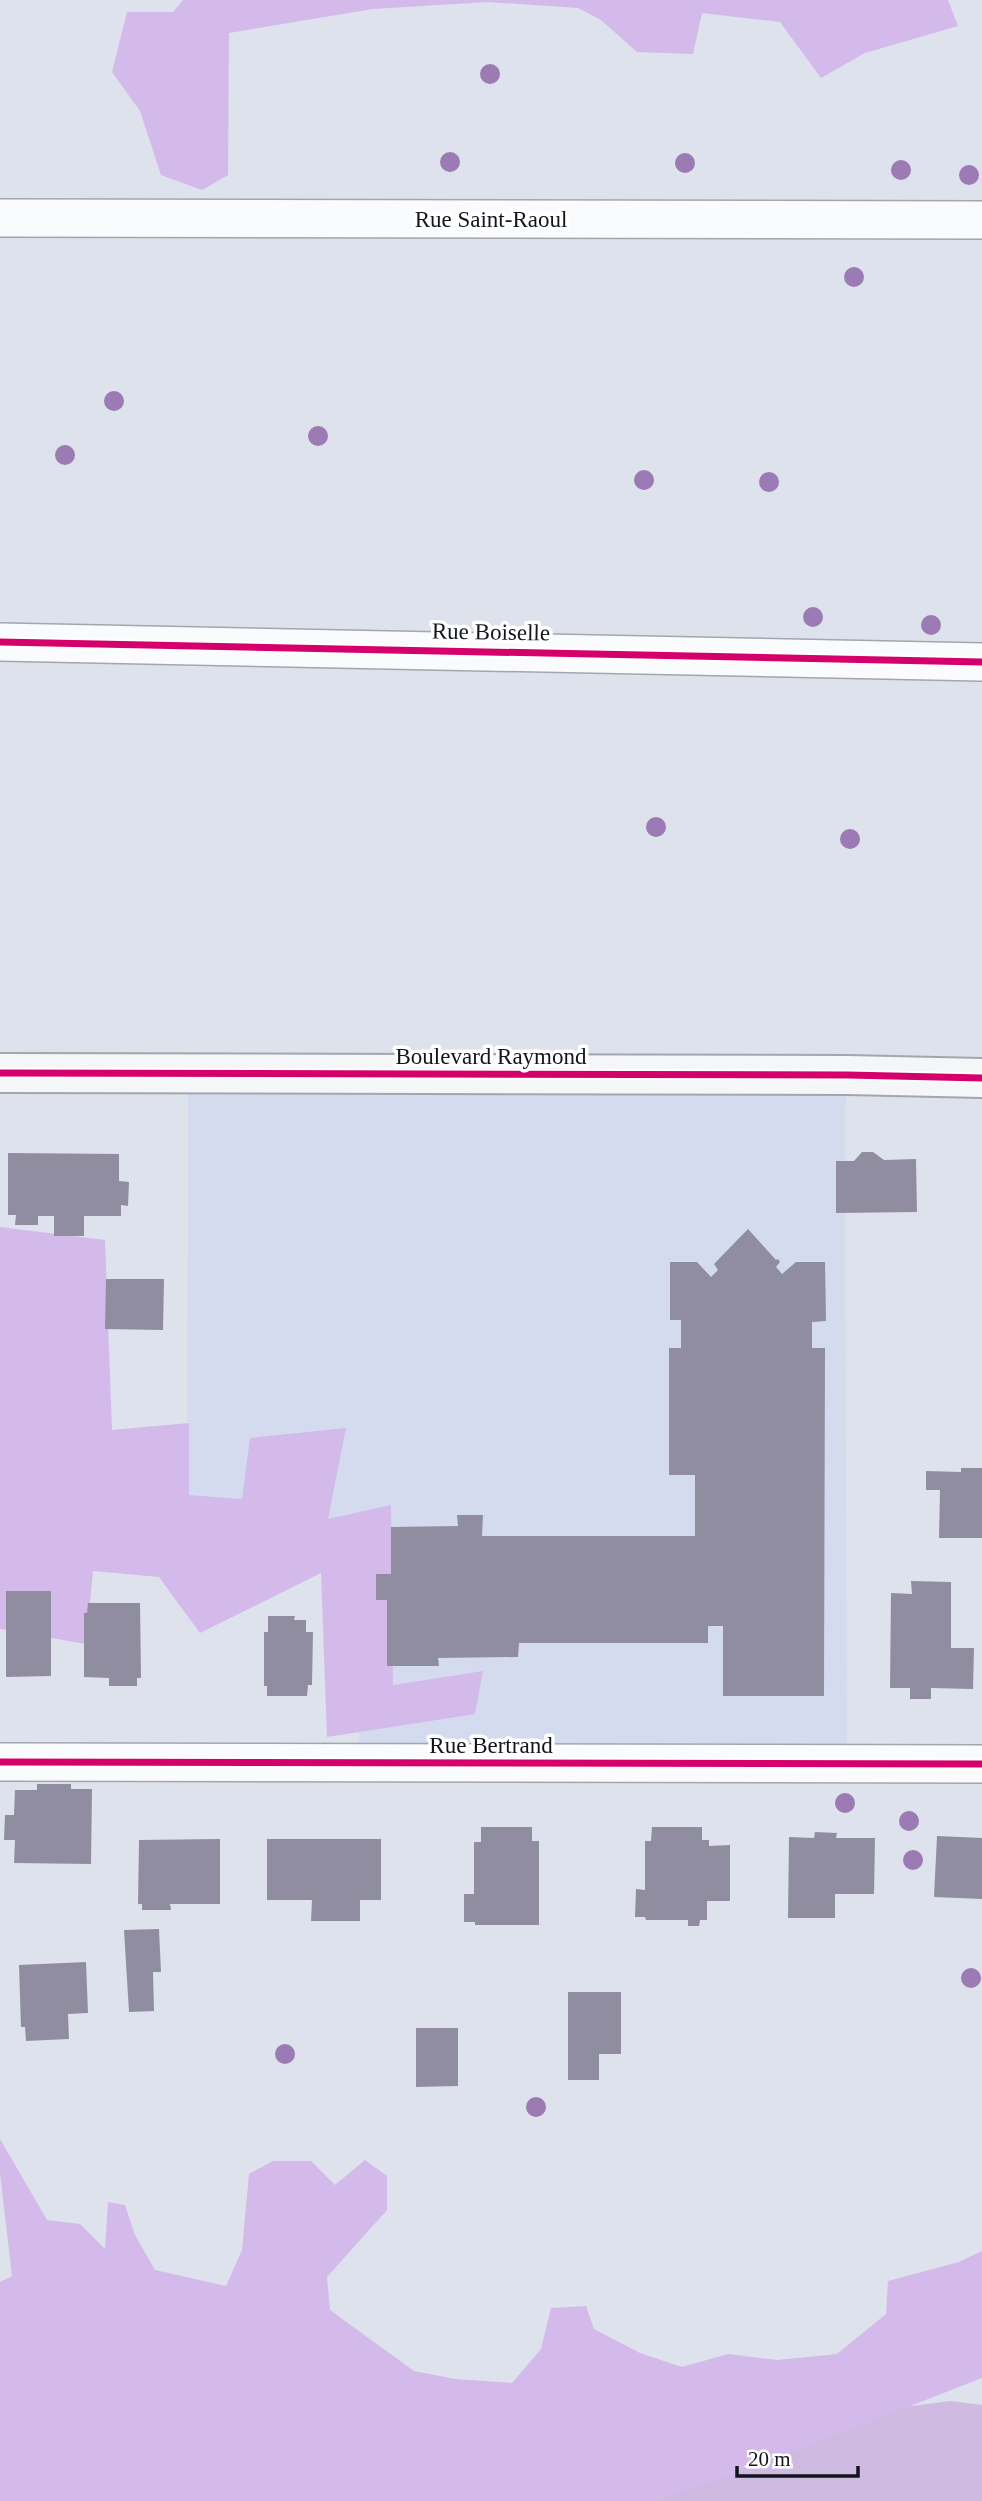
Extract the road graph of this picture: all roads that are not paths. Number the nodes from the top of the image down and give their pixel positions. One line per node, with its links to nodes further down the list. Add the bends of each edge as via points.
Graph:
1 (0, 218): 2 (street, Rue Saint-Raoul)
2 (982, 220)
3 (0, 642): 4 (street, Rue Boiselle)
4 (982, 662)
5 (0, 1073): 6 (street, Boulevard Raymond)
6 (982, 1078)
7 (0, 1762): 8 (street, Rue Bertrand)
8 (982, 1764)

